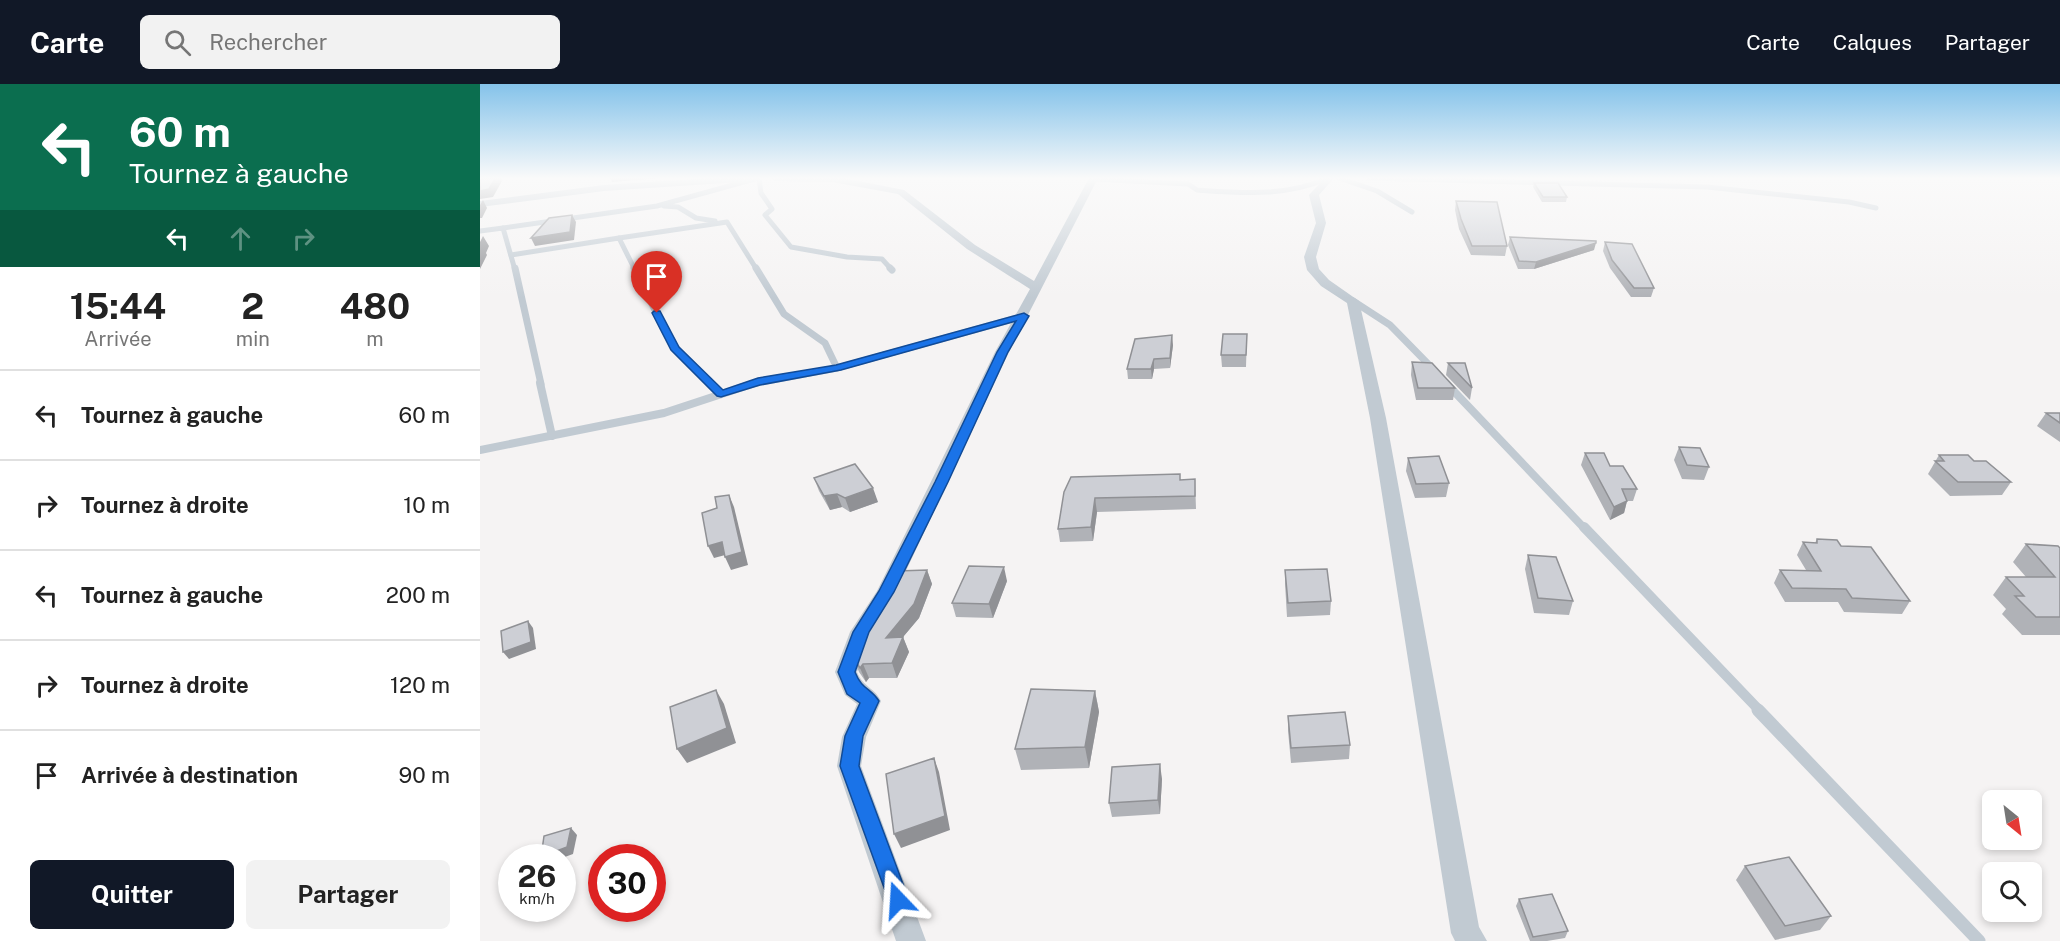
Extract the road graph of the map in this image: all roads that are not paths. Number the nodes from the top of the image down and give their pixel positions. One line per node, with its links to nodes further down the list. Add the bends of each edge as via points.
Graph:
1 (573, 218): 8 (lane)
2 (696, 218): 7 (lane)
3 (767, 218): 12 (lane, via 791,247 882,259)
4 (934, 218): 13 (street, via 971,247)
5 (1072, 218): 13 (street)
6 (1320, 218): 14 (street, via 1310,257 1313,270)
7 (727, 222): 10 (lane); 16 (lane, via 784,314 825,343)
8 (502, 228): 9 (lane); 11 (lane)
9 (480, 231)
10 (619, 238): 11 (lane); 17 (lane, via 674,348)
11 (511, 255): 18 (lane)
12 (892, 270)
13 (1036, 287): 15 (street)
14 (1353, 302): 21 (street, via 1378,418 1466,933); 22 (lane, via 1390,325)
15 (1024, 316): 16 (lane); 20 (street, via 1002,352 886,592 861,632 846,672 853,689 870,701 854,736 849,766)
16 (837, 368): 17 (lane, via 758,382)
17 (721, 394): 18 (lane, via 664,413)
18 (552, 436): 19 (lane)
19 (480, 450)
20 (911, 941)
21 (1472, 941)
22 (1979, 941)

